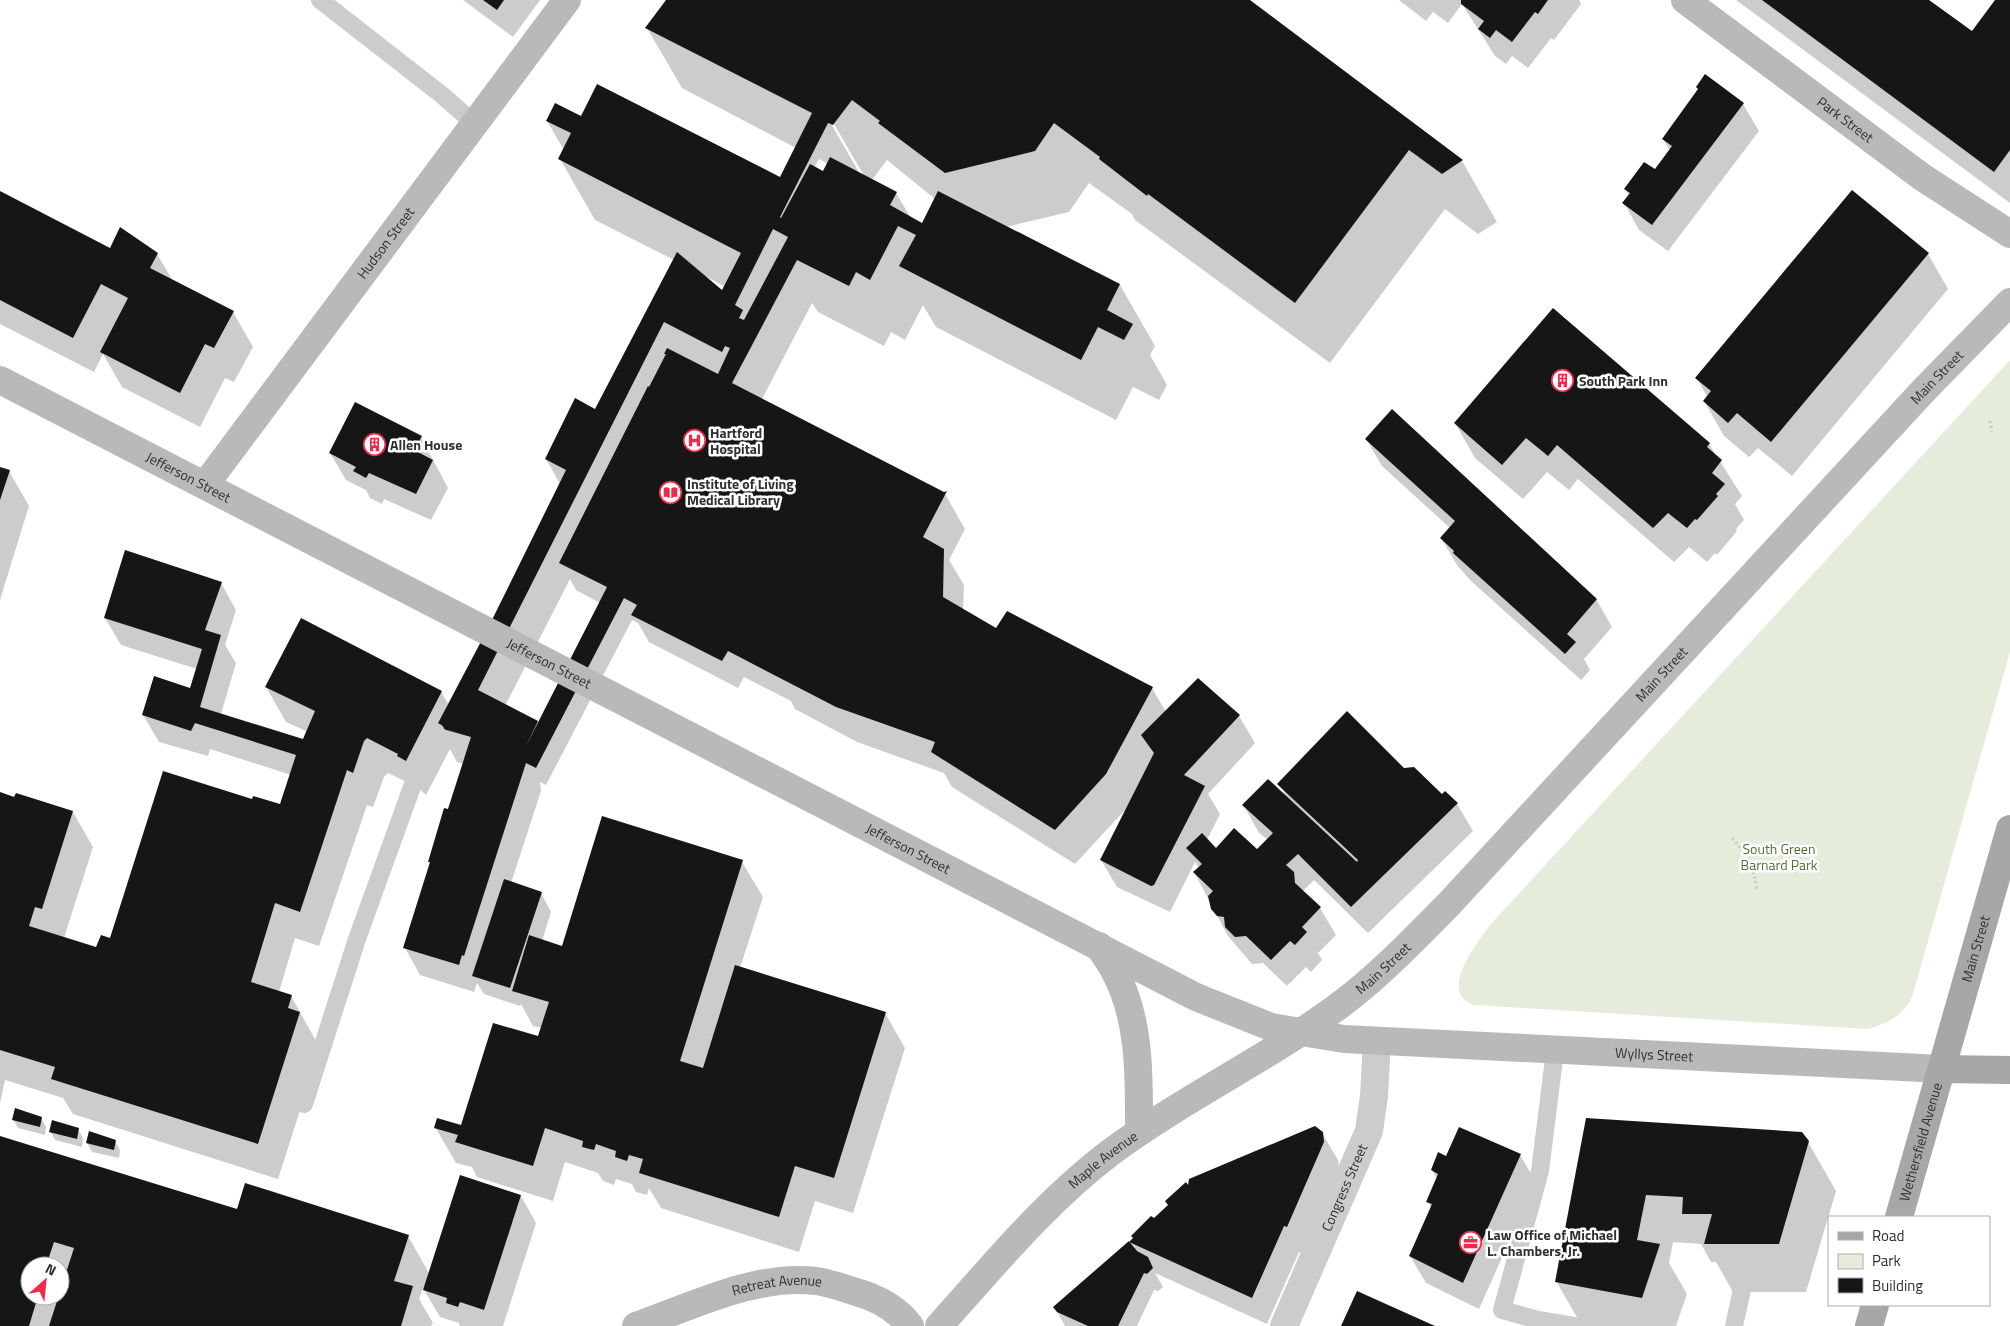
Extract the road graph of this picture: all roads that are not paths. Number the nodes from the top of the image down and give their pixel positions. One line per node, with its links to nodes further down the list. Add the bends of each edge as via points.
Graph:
1 (320, 0): 4 (lane)
2 (567, 0): 4 (main road, Hudson Street)
3 (1685, 0): 5 (main road, Park Street, via 1922,177)
4 (475, 124): 8 (main road, Hudson Street)
5 (2010, 234)
6 (2010, 302): 12 (main road, Main Street, via 1924,390 1448,905 1364,986)
7 (0, 380): 8 (main road, Jefferson Street)
8 (205, 485): 11 (main road, Jefferson Street)
9 (436, 732): 17 (lane, via 421,762 357,939)
10 (2010, 829): 15 (main road, Main Street)
11 (1099, 946): 12 (main road, Jefferson Street, via 1204,1001 1271,1027); 18 (main road, via 1116,973 1135,1034 1139,1066)
12 (1300, 1032): 13 (main road, Wyllys Street); 18 (main road, Maple Avenue)
13 (1377, 1041): 14 (main road, Wyllys Street); 26 (street, Congress Street, via 1369,1131)
14 (1556, 1051): 15 (main road, Wyllys Street); 22 (lane, via 1540,1171 1502,1310)
15 (1942, 1069): 16 (main road, Wyllys Street); 19 (main road, Wethersfield Avenue)
16 (2010, 1070)
17 (304, 1104)
18 (1139, 1132): 25 (main road, Maple Avenue, via 1058,1198)
19 (1899, 1216)
20 (1745, 1276): 28 (lane)
21 (1875, 1306): 29 (main road)
22 (1536, 1323): 27 (lane)
23 (636, 1326): 24 (main road, Retreat Avenue, via 732,1292 795,1280 824,1282 866,1295 897,1311)
24 (910, 1326)
25 (939, 1326)
26 (1284, 1326)
27 (1574, 1326)
28 (1734, 1326)
29 (1869, 1326)

